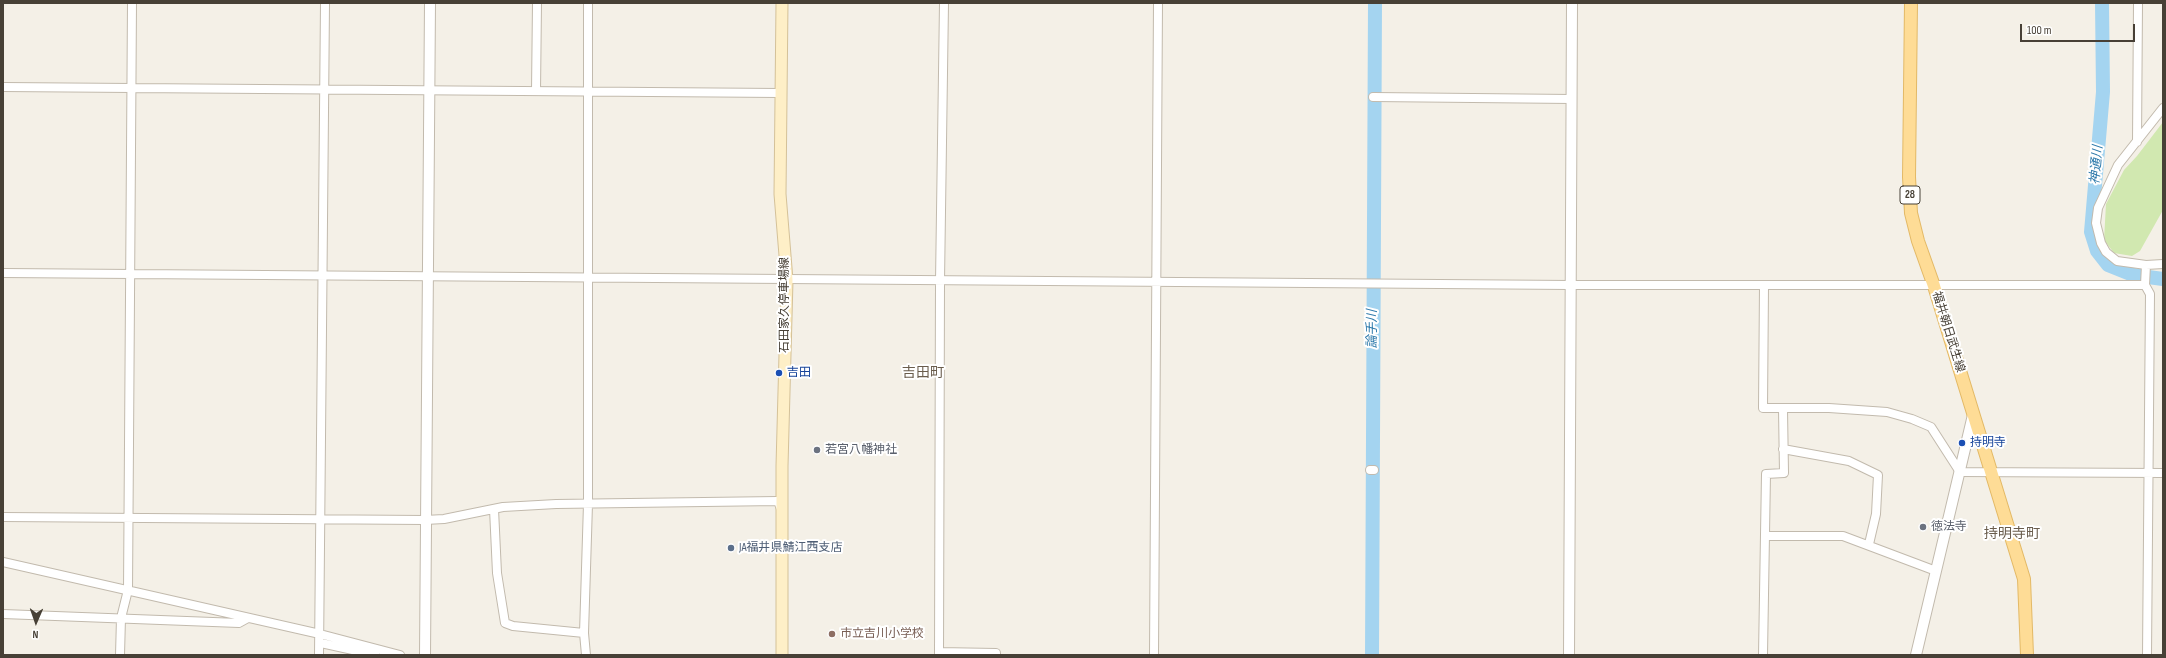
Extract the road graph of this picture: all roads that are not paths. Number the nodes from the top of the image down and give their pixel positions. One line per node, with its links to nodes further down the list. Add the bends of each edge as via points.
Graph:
1 (132, 3): 13 (street)
2 (325, 3): 14 (street)
3 (430, 3): 15 (street)
4 (537, 3): 16 (street)
5 (588, 3): 17 (street)
6 (782, 3): 18 (main road, 石田家久停車場線)
7 (944, 3): 31 (street)
8 (1158, 3): 32 (street)
9 (1572, 3): 20 (street)
10 (1912, 3): 36 (main road, 福井朝日武生線 / 28, via 1909,177 1911,213)
11 (2138, 3): 22 (street)
12 (3, 87): 13 (street)
13 (132, 88): 14 (street); 26 (street)
14 (324, 90): 15 (street); 27 (street)
15 (430, 90): 16 (street); 28 (street)
16 (536, 91): 17 (street)
17 (587, 91): 18 (street); 29 (street)
18 (780, 93): 30 (main road, 石田家久停車場線, via 780,194)
19 (1375, 97): 20 (street)
20 (1572, 98): 34 (street)
21 (2163, 108): 22 (street)
22 (2137, 142): 24 (street, via 2118,165 2098,208 2096,222 2106,252 2117,261)
23 (2163, 264): 24 (street)
24 (2146, 268): 33 (street)
25 (3, 273): 26 (street)
26 (130, 274): 27 (street); 48 (street)
27 (324, 276): 28 (street); 49 (street)
28 (428, 277): 29 (street); 50 (street)
29 (586, 278): 30 (street); 44 (street)
30 (787, 280): 31 (street); 46 (main road, 石田家久停車場線)
31 (940, 281): 32 (street); 62 (street)
32 (1156, 282): 34 (street); 71 (street)
33 (2145, 285): 36 (street); 42 (street, via 2150,294)
34 (1570, 286): 35 (street); 72 (street)
35 (1764, 286): 36 (street); 37 (street, via 1762,408)
36 (1934, 286): 38 (main road, 福井朝日武生線 / 28)
37 (1783, 409): 39 (street); 40 (street, via 1829,408 1887,412 1912,419 1931,427)
38 (1973, 415): 40 (street); 41 (main road, 福井朝日武生線 / 28)
39 (1783, 450): 51 (street, via 1784,472 1766,474); 52 (street, via 1848,461 1878,475 1876,514)
40 (1960, 472): 41 (street); 54 (street)
41 (1993, 472): 42 (street); 75 (main road, 福井朝日武生線 / 28, via 2024,579)
42 (2148, 473): 43 (street); 76 (street)
43 (2163, 473)
44 (588, 504): 45 (street); 46 (street, via 778,501); 59 (street)
45 (494, 509): 50 (street, via 444,519); 59 (street, via 496,573 505,623)
46 (781, 509): 69 (main road, 石田家久停車場線)
47 (3, 517): 48 (street)
48 (128, 518): 49 (street); 55 (street)
49 (322, 520): 50 (street); 60 (street)
50 (425, 520): 67 (street)
51 (1765, 536): 52 (street, via 1843,536); 73 (street)
52 (1869, 544): 54 (street)
53 (3, 562): 55 (street)
54 (1936, 571): 74 (street)
55 (128, 590): 57 (street); 58 (street)
56 (3, 614): 57 (street)
57 (121, 618): 58 (street, via 239,623); 63 (street)
58 (248, 618): 60 (street)
59 (584, 633): 68 (street)
60 (320, 634): 61 (street); 66 (street)
61 (321, 643): 64 (street); 65 (street)
62 (939, 654): 70 (street)
63 (120, 655)
64 (319, 655)
65 (375, 655)
66 (400, 655)
67 (425, 655)
68 (586, 655)
69 (782, 655)
70 (996, 655)
71 (1154, 655)
72 (1568, 655)
73 (1763, 655)
74 (1916, 655)
75 (2027, 655)
76 (2147, 655)

